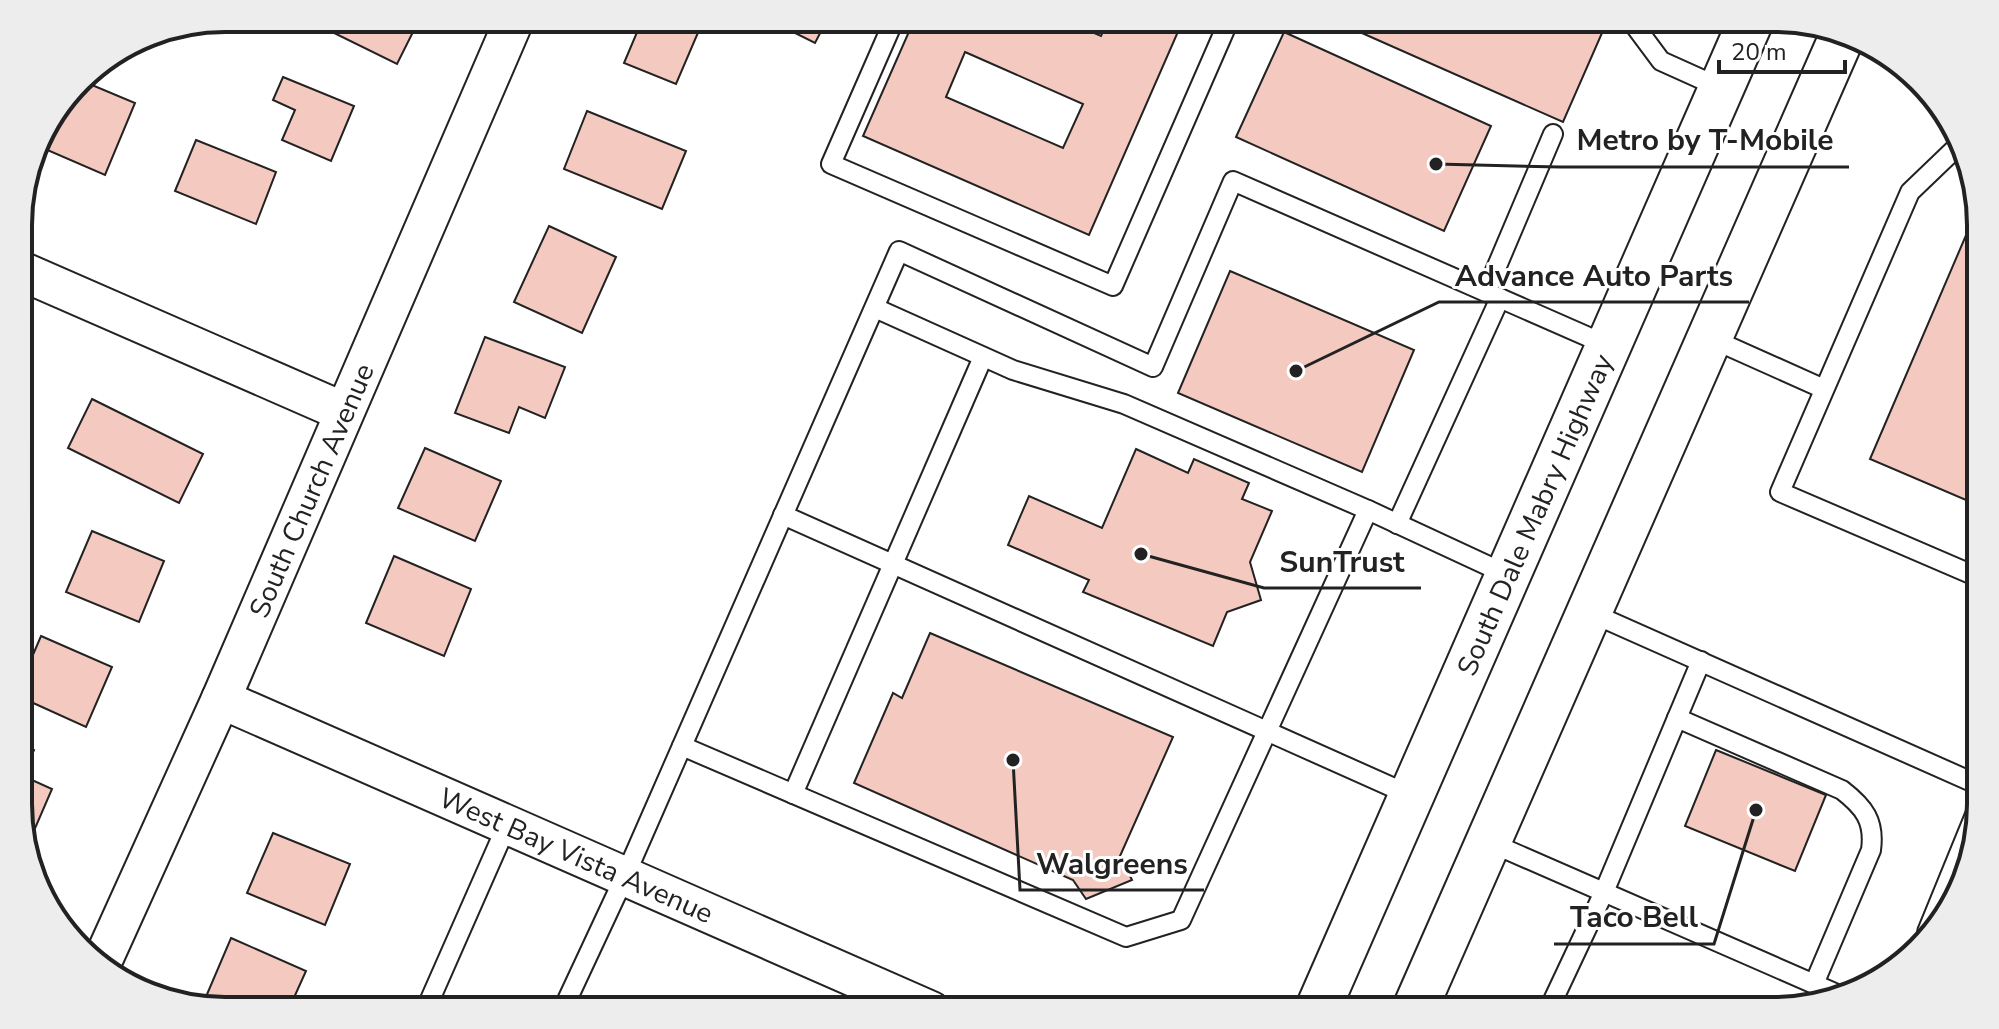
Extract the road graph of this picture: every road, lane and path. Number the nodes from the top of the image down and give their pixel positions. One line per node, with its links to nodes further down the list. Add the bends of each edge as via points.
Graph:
1 (509, 32): 17 (street, South Church Avenue)
2 (889, 32): 3 (lane, via 831,164 1113,286)
3 (1224, 32)
4 (1639, 32): 7 (lane, via 1661,61)
5 (1746, 32): 7 (main road, South Dale Mabry Highway)
6 (1839, 43): 13 (main road)
7 (1721, 88): 14 (main road, South Dale Mabry Highway)
8 (1553, 134): 11 (lane)
9 (1952, 152): 16 (lane, via 1910,192)
10 (32, 276): 17 (street)
11 (1493, 295): 12 (lane, via 1233,181 1153,367 899,251); 14 (lane); 20 (lane)
12 (875, 308): 15 (lane); 19 (lane)
13 (1710, 337): 16 (lane); 24 (main road)
14 (1609, 346): 23 (main road, South Dale Mabry Highway)
15 (983, 357): 18 (lane, via 1124,404); 21 (lane)
16 (1824, 389): 22 (lane, via 1780,492)
17 (344, 412): 26 (street, South Church Avenue)
18 (1368, 510): 20 (lane); 28 (lane)
19 (783, 515): 21 (lane); 29 (lane)
20 (1397, 524): 23 (lane)
21 (893, 564): 28 (lane); 31 (lane)
22 (1967, 572)
23 (1508, 575): 32 (main road, South Dale Mabry Highway)
24 (1589, 612): 25 (lane); 34 (main road)
25 (1701, 661): 27 (lane); 30 (lane)
26 (221, 699): 33 (street, West Bay Vista Avenue); 39 (street, South Church Avenue)
27 (1677, 718): 37 (lane); 40 (lane, via 1842,790 1868,819 1871,850)
28 (1268, 731): 31 (lane, via 1181,920 1126,937); 32 (lane)
29 (682, 746): 31 (lane); 36 (lane)
30 (1967, 780)
31 (793, 794)
32 (1412, 796): 45 (main road, South Dale Mabry Highway)
33 (507, 825): 36 (street, West Bay Vista Avenue); 42 (lane)
34 (1489, 842): 37 (lane); 46 (main road)
35 (1961, 849): 38 (lane)
36 (625, 876): 43 (lane); 44 (street, West Bay Vista Avenue)
37 (1604, 892): 40 (lane); 47 (lane)
38 (1939, 902)
39 (105, 955)
40 (1814, 984): 41 (lane)
41 (1826, 989)
42 (431, 997)
43 (569, 997)
44 (900, 997)
45 (1323, 997)
46 (1420, 997)
47 (1555, 997)

